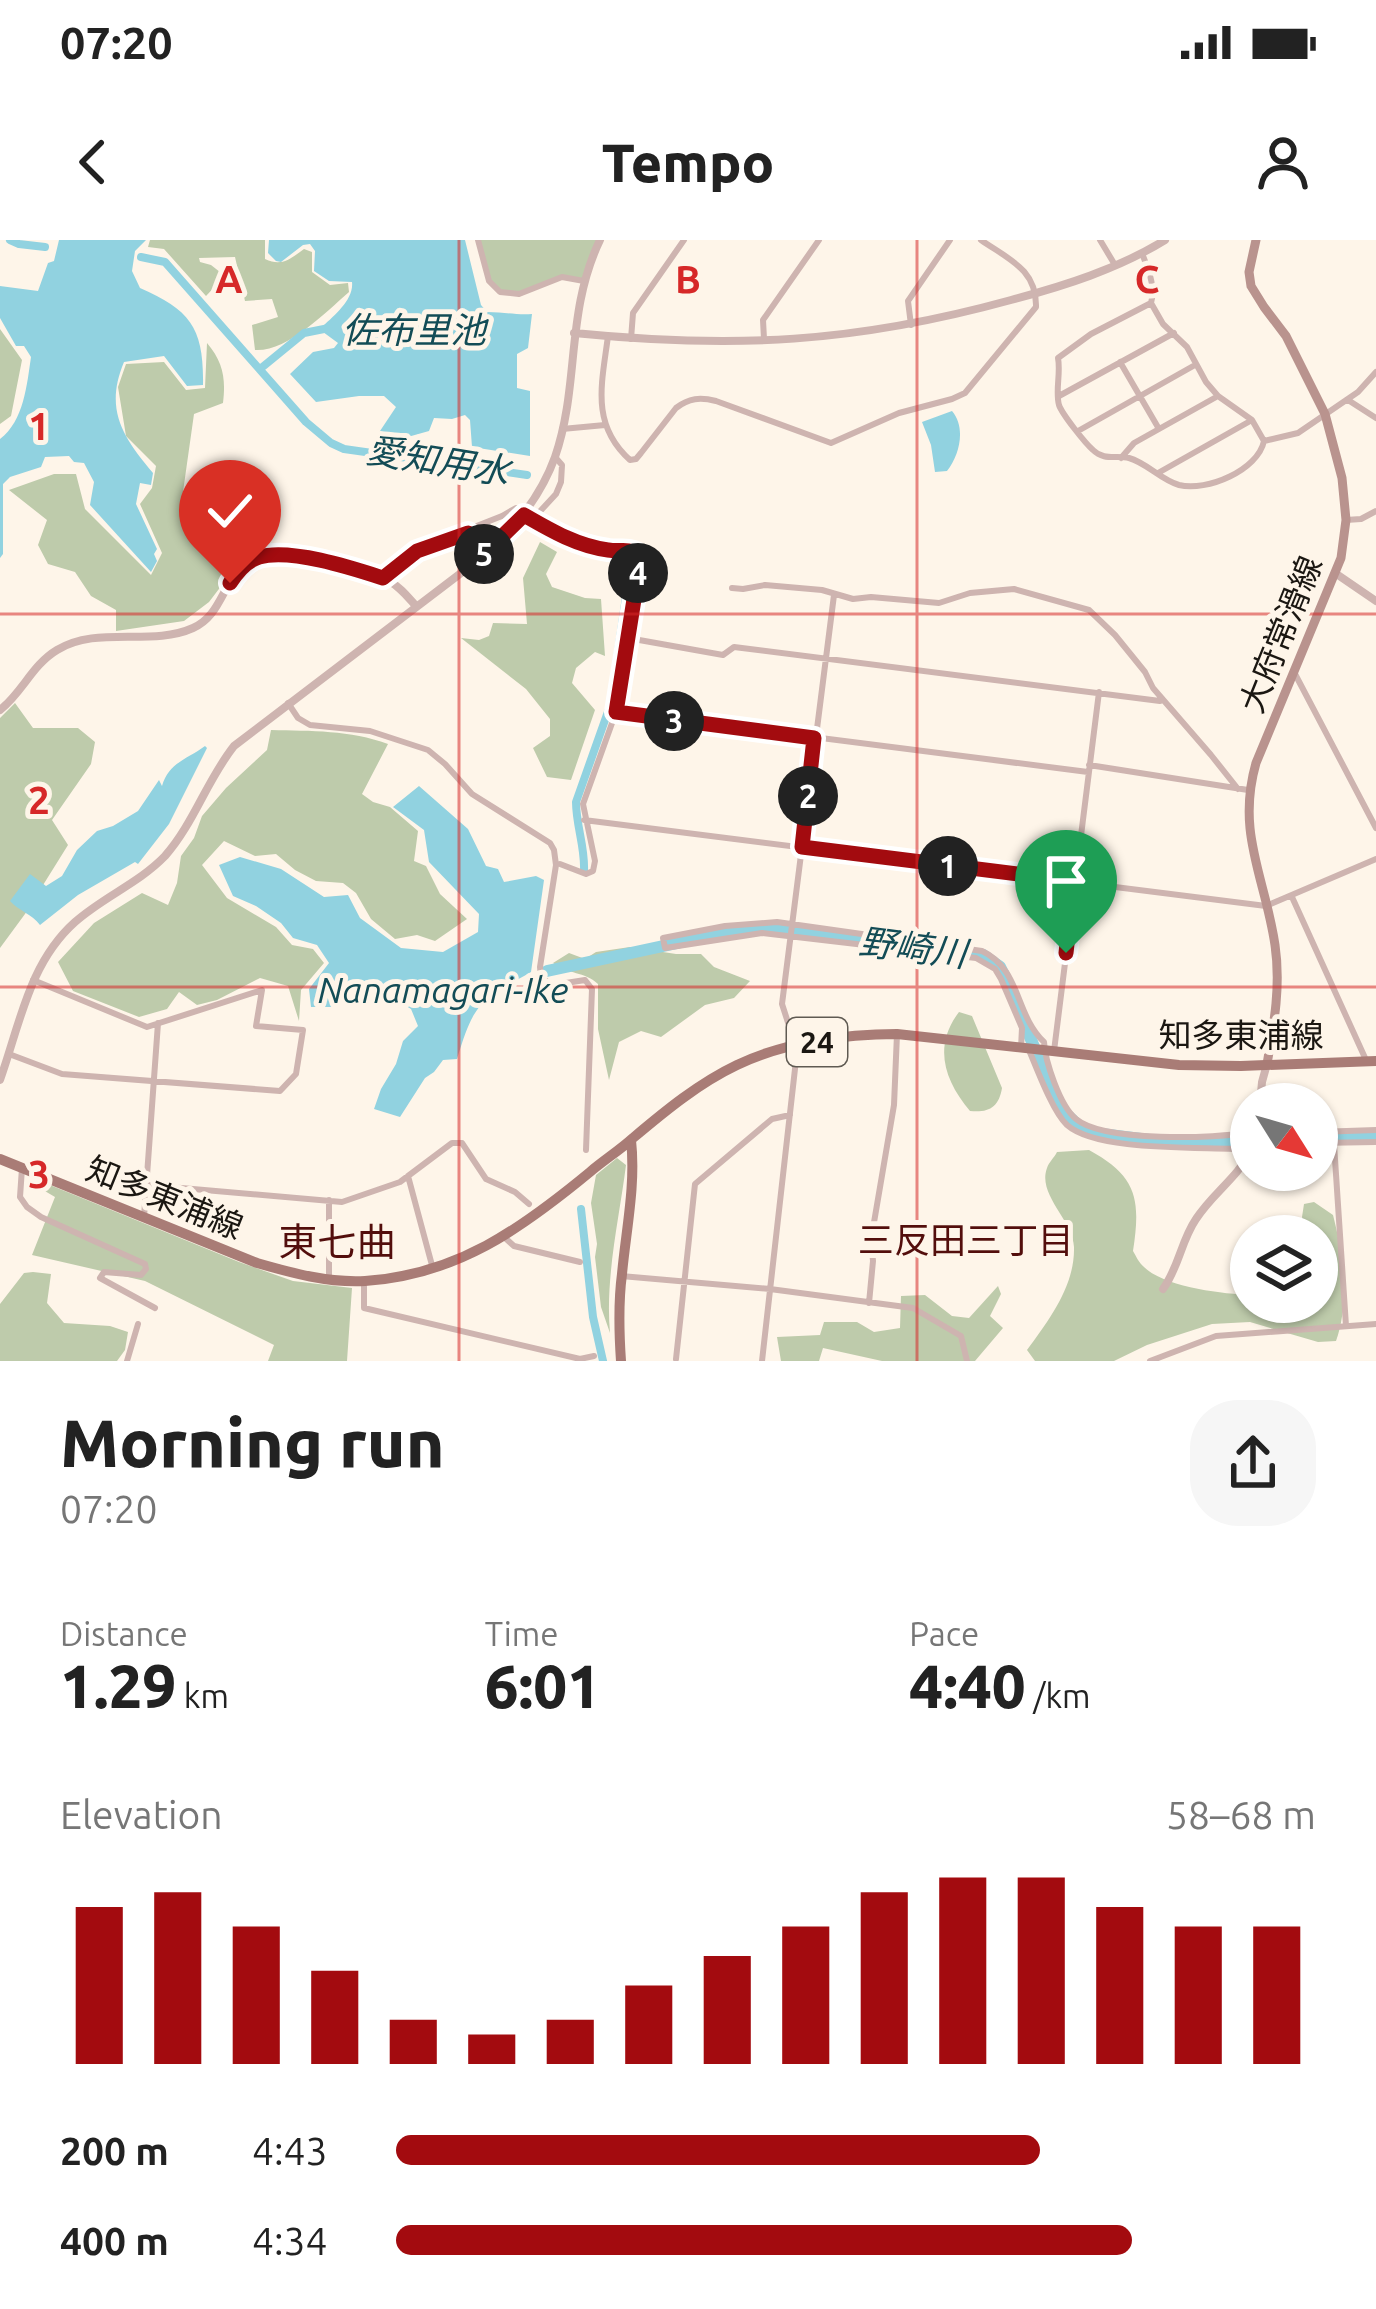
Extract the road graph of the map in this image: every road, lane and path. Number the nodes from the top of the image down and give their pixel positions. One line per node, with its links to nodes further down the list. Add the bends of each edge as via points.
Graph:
1 (478, 240): 12 (street, via 500,292)
2 (600, 240): 12 (street)
3 (684, 240): 19 (street, via 633,313)
4 (819, 240): 20 (street, via 763,320)
5 (950, 240): 15 (street, via 908,301)
6 (981, 240): 13 (street, via 1030,274)
7 (1100, 240): 11 (street)
8 (1165, 240): 10 (street)
9 (1256, 240): 28 (main road, 大府常滑線, via 1251,286)
10 (1142, 254): 11 (street); 14 (street)
11 (1115, 266): 13 (street)
12 (584, 280): 16 (street)
13 (1036, 293): 15 (street); 31 (street, via 1036,307 965,393 837,441 699,398 676,408 630,460)
14 (1151, 303): 17 (street); 25 (street, via 1059,355)
15 (911, 325): 20 (street)
16 (574, 332): 18 (street); 32 (street)
17 (1174, 333): 21 (street); 22 (street)
18 (608, 336): 19 (street); 31 (street)
19 (631, 339): 20 (street)
20 (764, 343)
21 (1120, 362): 25 (street); 26 (street)
22 (1195, 365): 24 (street); 26 (street)
23 (1376, 371): 27 (street)
24 (1218, 396): 30 (street); 33 (street)
25 (1059, 397): 34 (street)
26 (1139, 397): 33 (street); 34 (street)
27 (1348, 400): 28 (street); 29 (street)
28 (1324, 414): 35 (street, via 1298,434); 41 (main road, 大府常滑線)
29 (1376, 418)
30 (1252, 420): 35 (street); 38 (street)
31 (605, 424): 32 (street)
32 (562, 429): 36 (street)
33 (1159, 429): 37 (street)
34 (1078, 431): 37 (street, via 1099,455)
35 (1264, 440): 38 (street, via 1262,451 1226,478 1186,486)
36 (555, 457): 40 (street); 40 (street, via 560,488)
37 (1121, 458): 38 (street)
38 (1158, 473)
39 (1376, 511): 41 (street)
40 (525, 515): 42 (street, via 516,508); 43 (street); 50 (street, via 574,541 638,554)
41 (1346, 520): 44 (main road, 大府常滑線)
42 (468, 533): 43 (street); 45 (street, via 417,551)
43 (484, 554): 49 (street)
44 (1335, 573): 48 (street); 52 (main road, 大府常滑線)
45 (383, 578): 49 (street); 56 (street, via 329,562 259,557 200,625 61,647)
46 (732, 587): 47 (street)
47 (834, 595): 51 (street); 54 (street, via 939,603 1014,589 1089,610)
48 (1376, 601)
49 (416, 606): 55 (street)
50 (628, 638): 51 (street, via 723,655 734,646); 57 (street)
51 (825, 658): 53 (street); 58 (street)
52 (1294, 672): 60 (main road, 大府常滑線); 62 (street)
53 (1099, 692): 54 (street); 59 (street)
54 (1164, 701): 60 (street)
55 (288, 703): 70 (street, via 234,746 168,852 74,923); 88 (street, via 303,722 428,750 472,794 550,843 556,865 541,977 553,985 585,980 592,989)
56 (0, 710)
57 (616, 712): 58 (street); 61 (street, via 584,797)
58 (814, 738): 59 (street); 63 (street)
59 (1089, 769): 60 (street); 66 (street)
60 (1243, 789): 68 (main road, 大府常滑線)
61 (584, 820): 63 (street); 65 (street, via 592,871)
62 (1376, 828)
63 (802, 847): 66 (street); 69 (street)
64 (1376, 859): 67 (street)
65 (560, 864)
66 (1074, 881): 68 (street); 74 (street)
67 (1292, 897): 68 (street); 76 (street)
68 (1266, 906): 77 (main road, 大府常滑線, via 1278,992)
69 (792, 929): 69 (street, via 749,922 663,938 665,948); 73 (street, via 782,1004); 74 (street, via 976,958 1001,979); 74 (street, via 992,956 1044,1042)
70 (32, 980): 71 (street, via 147,1027); 75 (street)
71 (158, 1023): 79 (street); 79 (street, via 262,990 256,1026 303,1030 296,1074 280,1091)
72 (897, 1034): 73 (main road, 知多東浦線 / 24); 74 (main road, 知多東浦線 / 24); 108 (street)
73 (794, 1047): 81 (street); 85 (main road, 知多東浦線 / 24, via 711,1079)
74 (1036, 1049): 77 (main road, 知多東浦線 / 24, via 1179,1065); 84 (street, via 1082,1123 1169,1137); 89 (street, via 1058,1114 1085,1136)
75 (9, 1054): 78 (street); 79 (street, via 62,1074)
76 (1371, 1060): 77 (main road, 知多東浦線 / 24)
77 (1267, 1064): 80 (street)
78 (0, 1080)
79 (154, 1080): 94 (street)
80 (1262, 1083)
81 (790, 1115): 105 (street, via 772,1119 695,1184); 106 (street)
82 (1376, 1130): 83 (street)
83 (1338, 1131)
84 (1230, 1136)
85 (631, 1140): 99 (main road, 知多東浦線 / 24); 102 (main road)
86 (1376, 1142): 87 (street)
87 (1338, 1144)
88 (586, 1150)
89 (1230, 1150)
90 (0, 1160): 91 (main road, 知多東浦線 / 24)
91 (22, 1168): 98 (main road, 知多東浦線 / 24); 109 (street, via 27,1208 146,1264 141,1275 100,1278)
92 (408, 1176): 96 (street, via 348,1201); 97 (street, via 462,1143 486,1179); 101 (street)
93 (1230, 1182): 107 (street, via 1199,1214)
94 (147, 1184): 96 (street); 98 (street)
95 (1337, 1191): 111 (street)
96 (329, 1200): 103 (street)
97 (529, 1204)
98 (144, 1218): 103 (main road, 知多東浦線 / 24, via 257,1263)
99 (504, 1237): 100 (street); 101 (main road, 知多東浦線 / 24)
100 (580, 1262)
101 (434, 1269): 104 (main road, 知多東浦線 / 24)
102 (621, 1276): 105 (street); 116 (main road)
103 (329, 1280): 104 (main road, 知多東浦線 / 24)
104 (364, 1281): 113 (street, via 364,1308)
105 (685, 1282): 106 (street); 114 (street)
106 (770, 1289): 108 (street); 117 (street)
107 (1163, 1289)
108 (869, 1303): 118 (street, via 913,1308 961,1336)
109 (155, 1308)
110 (138, 1324): 115 (street)
111 (1346, 1326): 112 (street); 119 (street, via 1216,1336)
112 (1375, 1326)
113 (594, 1356)
114 (676, 1359)
115 (128, 1361)
116 (621, 1361)
117 (762, 1361)
118 (967, 1361)
119 (1150, 1361)

